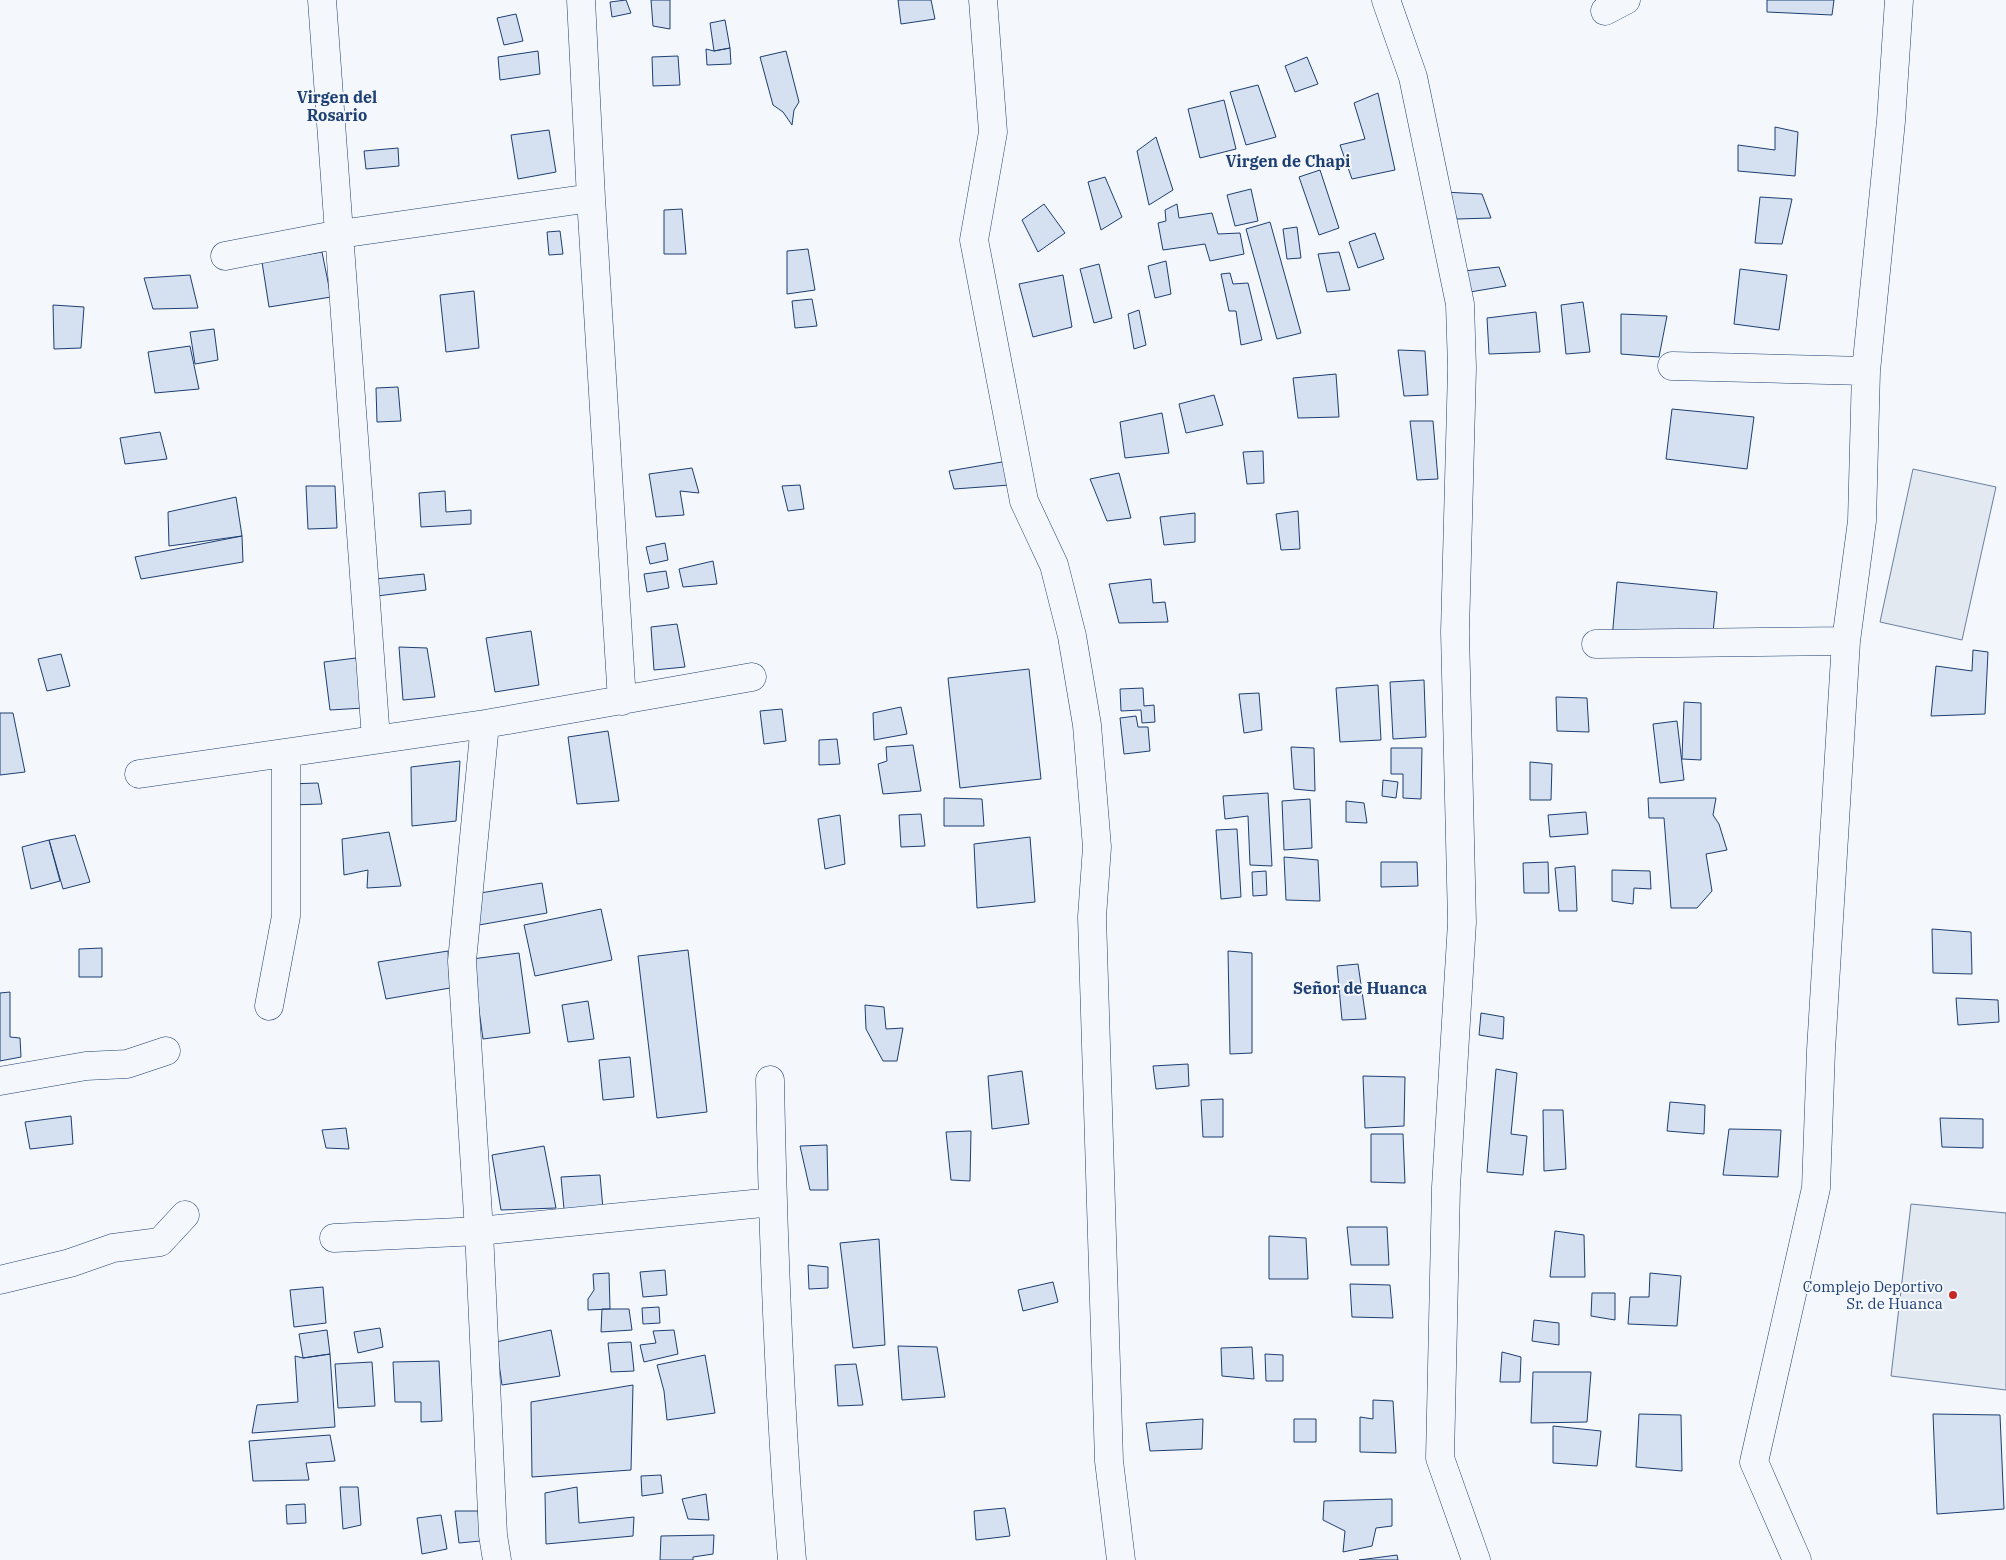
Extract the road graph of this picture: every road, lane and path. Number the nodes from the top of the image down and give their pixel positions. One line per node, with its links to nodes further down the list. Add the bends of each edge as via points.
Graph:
1 (322, 0): 7 (street)
2 (581, 0): 6 (street)
3 (983, 0): 30 (street, via 993,132 974,240 1024,501 1054,565 1072,636 1087,725 1097,847 1092,917 1109,1461)
4 (1386, 0): 31 (street, via 1413,77 1460,304 1462,368 1455,632 1462,922 1446,1187 1440,1458)
5 (1899, 0): 10 (street, via 1891,121)
6 (591, 198): 7 (street); 14 (street)
7 (340, 234): 8 (street); 16 (street)
8 (225, 256)
9 (1672, 366): 10 (street)
10 (1866, 371): 11 (street, via 1862,520)
11 (1846, 641): 12 (street); 32 (street, via 1821,1050 1816,1188 1754,1462)
12 (1596, 644)
13 (752, 677): 14 (street)
14 (622, 701): 15 (street)
15 (486, 724): 16 (street); 25 (street, via 462,961)
16 (376, 739): 17 (street)
17 (286, 753): 18 (street); 19 (street, via 286,916)
18 (139, 774)
19 (269, 1006)
20 (166, 1052): 22 (street, via 127,1064 86,1066)
21 (770, 1080): 23 (street)
22 (0, 1081)
23 (772, 1202): 25 (street); 29 (street)
24 (185, 1215): 27 (street, via 160,1242 113,1248 70,1263)
25 (479, 1231): 26 (street); 28 (street, via 493,1535)
26 (334, 1238)
27 (0, 1280)
28 (497, 1560)
29 (792, 1560)
30 (1121, 1560)
31 (1476, 1560)
32 (1797, 1560)

